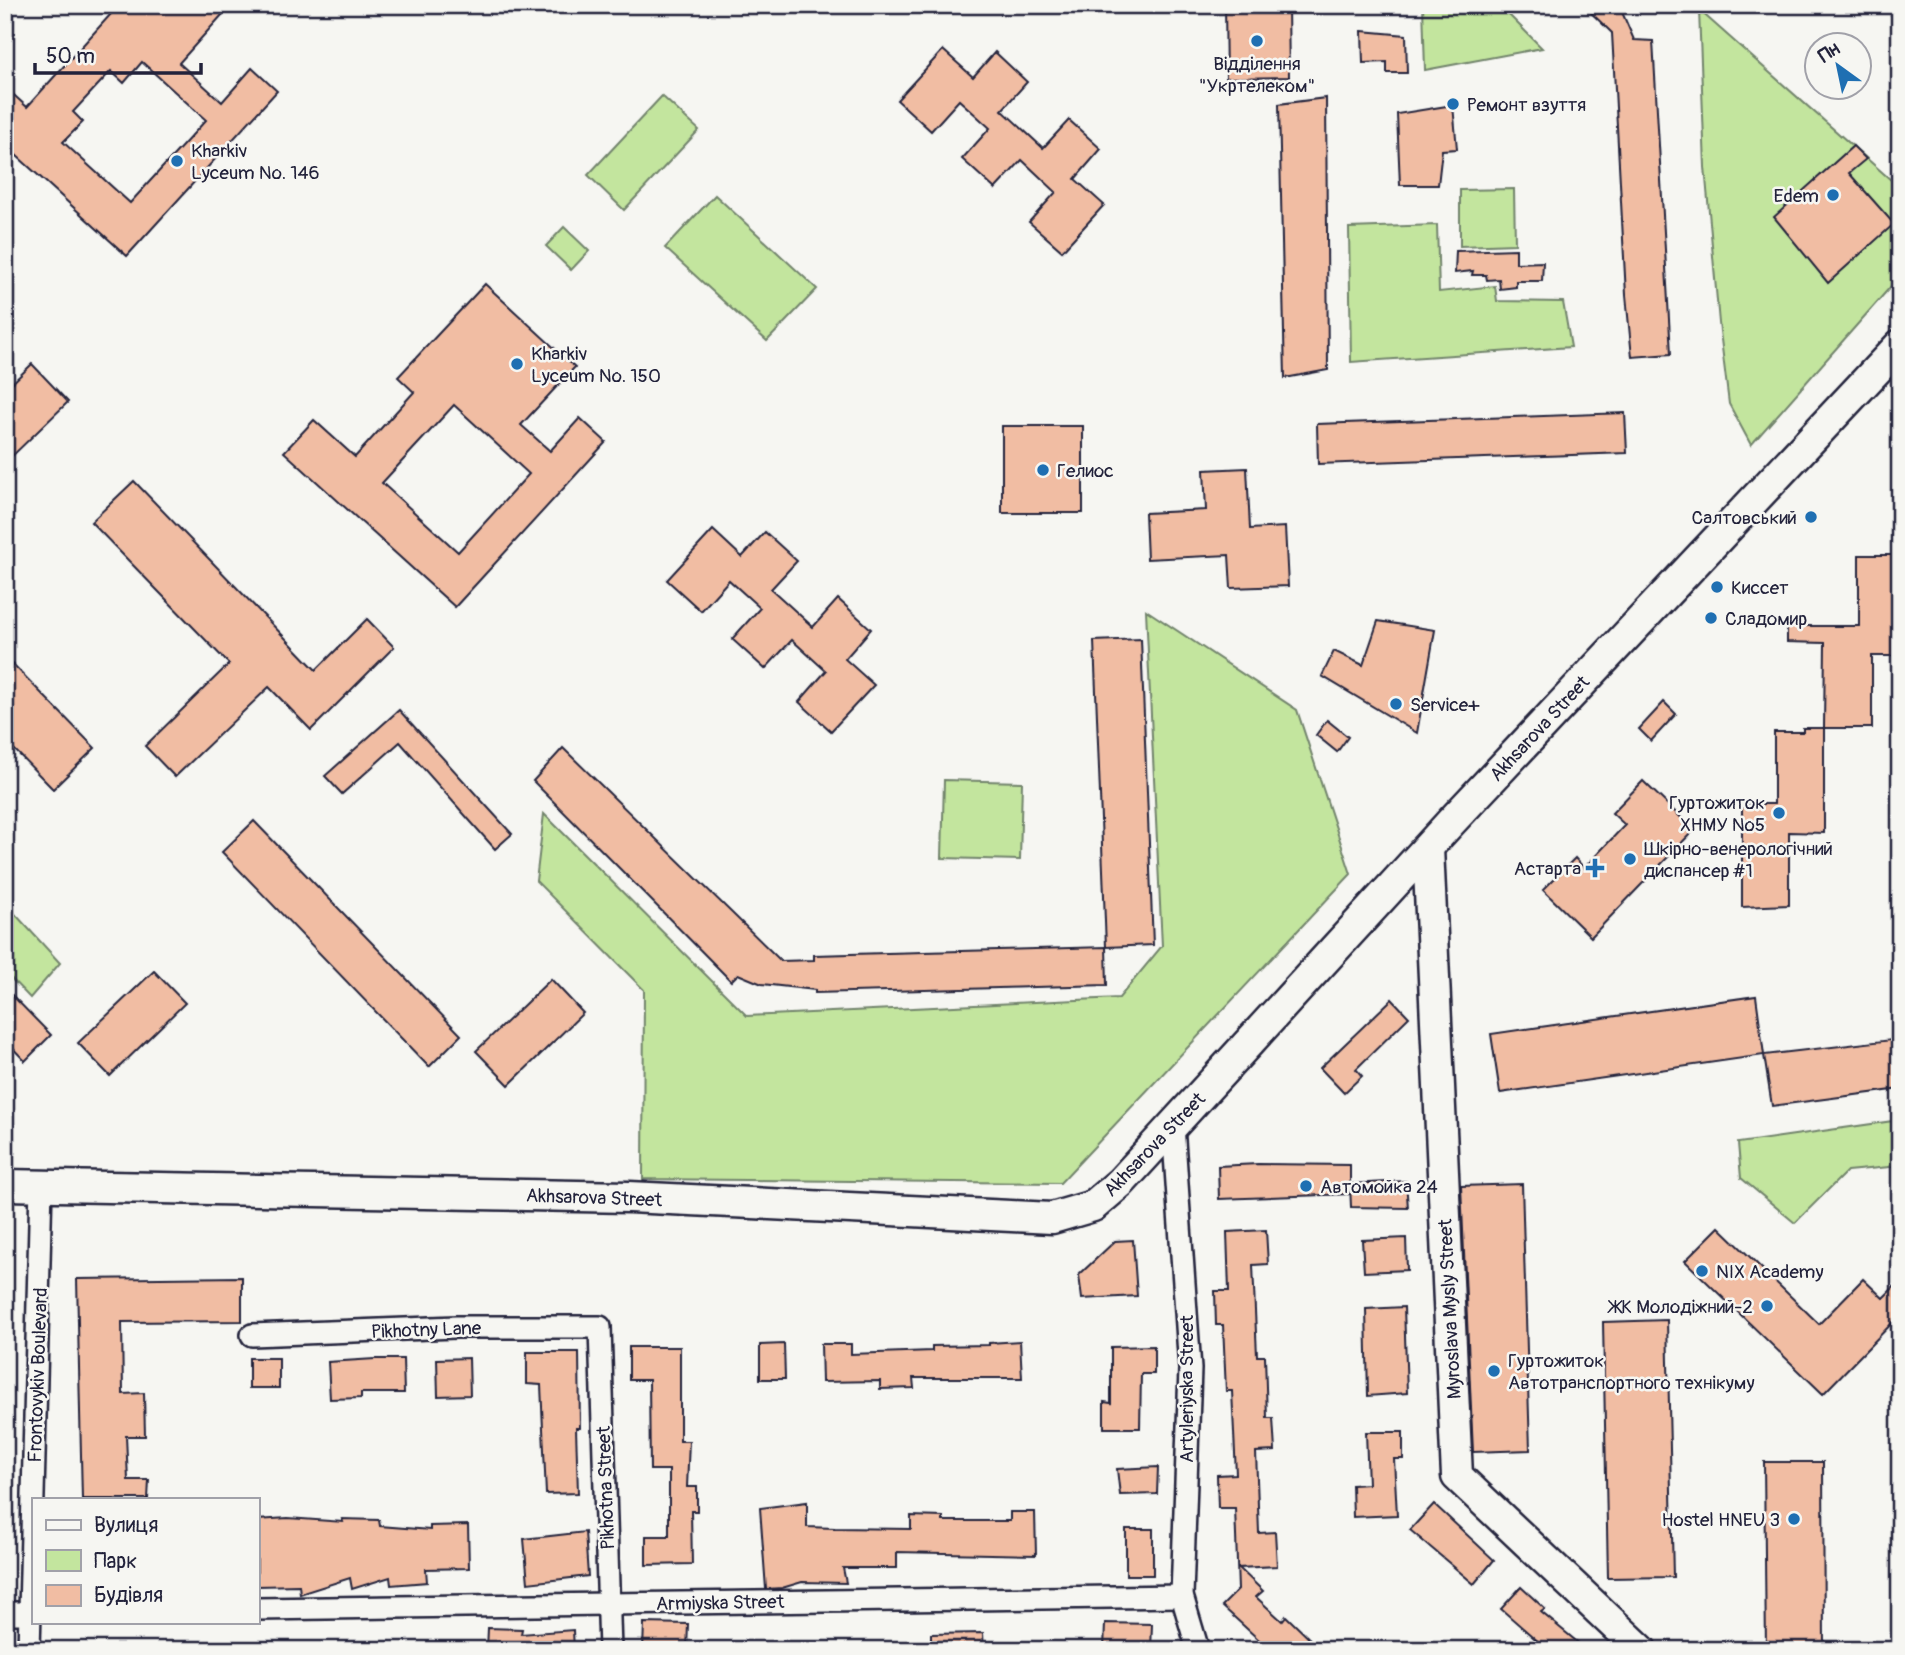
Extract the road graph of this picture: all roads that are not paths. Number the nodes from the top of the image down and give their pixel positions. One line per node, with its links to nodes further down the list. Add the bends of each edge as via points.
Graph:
1 (1900, 345): 2 (street, Akhsarova Street)
2 (1427, 848): 3 (street, Akhsarova Street); 18 (street, Myroslava Mysly Street, via 1457,1476)
3 (1173, 1126): 5 (street, Akhsarova Street, via 1093,1206 1052,1218 629,1197); 10 (street, Artyleriyska Street, via 1189,1369)
4 (5, 1185): 5 (street, Akhsarova Street)
5 (41, 1185): 8 (street, Frontovykiv Boulevard)
6 (600, 1327): 7 (street, Pikhotny Lane); 11 (street, Pikhotna Street)
7 (252, 1335)
8 (34, 1498)
9 (32, 1570): 14 (street, Frontovykiv Boulevard)
10 (1182, 1596): 11 (street, Armiyska Street); 17 (street, Artyleriyska Street)
11 (609, 1604): 12 (street, Armiyska Street); 16 (street, Pikhotna Street)
12 (259, 1609)
13 (5, 1613): 14 (street)
14 (31, 1613): 15 (street, Frontovykiv Boulevard)
15 (29, 1650)
16 (610, 1650)
17 (1198, 1650)
18 (1641, 1650)

